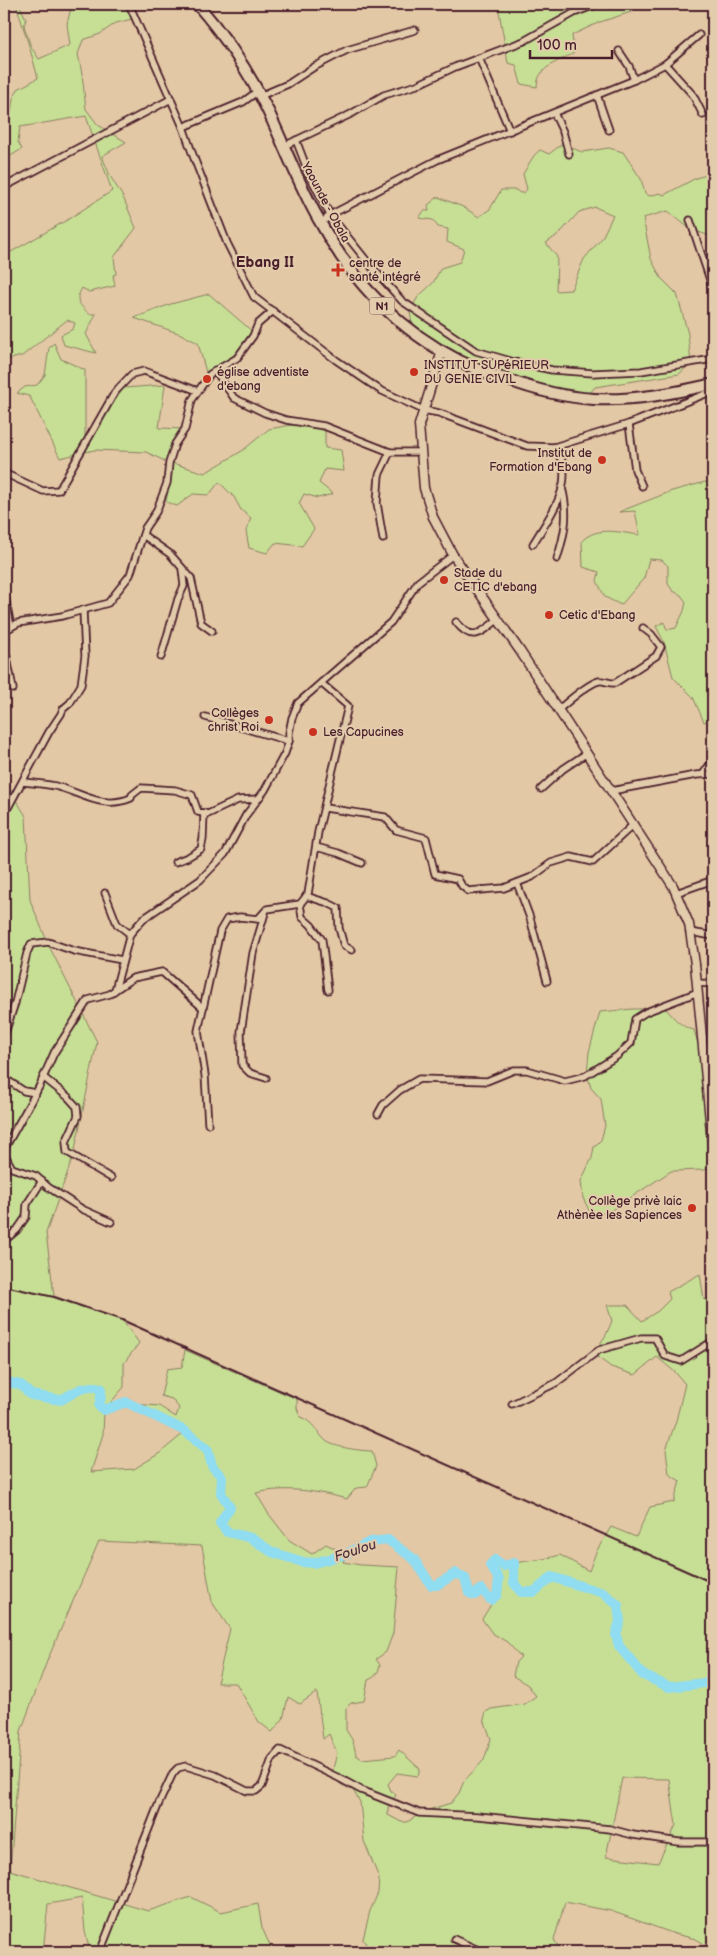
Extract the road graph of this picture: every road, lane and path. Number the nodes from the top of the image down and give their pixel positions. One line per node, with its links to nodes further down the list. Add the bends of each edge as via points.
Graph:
1 (129, 4): 12 (street)
2 (198, 4): 10 (highway, Yaounde - Obala / N1, via 239,58)
3 (598, 4): 7 (street, via 574,13 524,41)
4 (415, 30): 10 (street, via 347,50 288,84)
5 (699, 36): 8 (street)
6 (620, 51): 9 (street)
7 (478, 58): 17 (street); 18 (street, via 417,85 384,95)
8 (664, 64): 9 (street); 14 (street, via 693,95)
9 (634, 80): 11 (street)
10 (259, 93): 15 (street); 19 (highway, Yaounde - Obala / N1)
11 (596, 94): 13 (street); 16 (street)
12 (171, 99): 15 (street); 21 (street)
13 (554, 113): 17 (street); 20 (street)
14 (703, 115)
15 (183, 127): 26 (street, via 227,243 254,297)
16 (609, 130)
17 (510, 131): 22 (street, via 436,160)
18 (296, 140): 19 (street); 22 (street)
19 (284, 146): 24 (highway, Yaounde - Obala / N1)
20 (569, 154)
21 (4, 187)
22 (330, 215): 24 (street); 28 (street, via 402,302 476,351 552,370 593,373 641,371)
23 (690, 220): 25 (street)
24 (321, 224): 27 (highway, Yaounde - Obala / N1, via 360,283 380,305 414,334)
25 (713, 289)
26 (273, 311): 29 (street, via 258,324 254,336 237,358); 33 (street, via 373,385)
27 (442, 351): 30 (highway, Yaounde - Obala / N1, via 481,371 531,389 573,397 654,396); 33 (street)
28 (713, 359)
29 (215, 370): 32 (street); 36 (street, via 234,398 265,413 324,426)
30 (713, 384)
31 (713, 391): 34 (street)
32 (198, 392): 38 (street, via 144,371 132,374 114,392 58,490 43,491); 41 (street, via 192,400 185,429 175,444 167,483 156,512)
33 (423, 410): 35 (street, via 527,446); 37 (street, via 419,424)
34 (629, 424): 35 (street); 39 (street, via 635,470)
35 (554, 447): 40 (street, via 562,462)
36 (390, 452): 37 (street); 42 (street, via 379,475 377,503)
37 (420, 452): 44 (street, via 427,502)
38 (4, 473)
39 (642, 486)
40 (562, 488): 43 (street, via 556,506); 45 (street, via 567,519)
41 (143, 535): 46 (street, via 170,554); 48 (street, via 130,576 108,603)
42 (382, 539)
43 (533, 544)
44 (453, 555): 49 (street); 55 (street, via 418,582 391,622)
45 (557, 558)
46 (182, 569): 53 (street, via 191,578 201,623); 54 (street, via 184,586)
47 (4, 590): 52 (street)
48 (83, 610): 52 (street, via 18,623); 64 (street, via 84,656 80,685 48,732)
49 (498, 619): 50 (street, via 480,634 472,635); 57 (street)
50 (456, 622)
51 (642, 628): 57 (street, via 658,642 660,647 656,656 615,683 594,683)
52 (7, 629): 56 (street, via 6,652)
53 (212, 631)
54 (162, 657)
55 (321, 683): 59 (street, via 298,703); 68 (street, via 348,706)
56 (13, 689)
57 (558, 710): 60 (street)
58 (204, 718): 59 (street)
59 (289, 741): 67 (street)
60 (587, 753): 65 (street, via 562,769); 66 (street)
61 (713, 760): 62 (street)
62 (703, 774): 63 (street); 66 (street)
63 (713, 774)
64 (23, 782): 69 (street, via 56,786 118,804 142,788 175,790 192,795 198,812); 70 (street)
65 (541, 789)
66 (612, 791): 71 (street)
67 (258, 799): 69 (street, via 238,800); 83 (street, via 225,854 200,880 142,918)
68 (325, 808): 72 (street); 76 (street, via 385,817 396,830 426,838 435,874 458,879 468,890 504,888)
69 (204, 813): 73 (street, via 201,849)
70 (4, 814)
71 (634, 824): 76 (street, via 593,862 571,857 551,863 532,878); 78 (street)
72 (316, 847): 74 (street); 79 (street)
73 (176, 862)
74 (362, 863)
75 (713, 880): 78 (street)
76 (518, 883): 87 (street)
77 (105, 893): 83 (street, via 117,924)
78 (676, 894): 82 (street)
79 (306, 896): 80 (street); 85 (street, via 338,908 344,946)
80 (300, 904): 81 (street); 91 (street, via 302,917 322,940)
81 (265, 911): 93 (street, via 258,919 227,919 220,931); 97 (street, via 253,953 242,1032 242,1065 250,1073)
82 (690, 932): 84 (street); 88 (street)
83 (130, 934): 86 (street)
84 (713, 936)
85 (352, 950)
86 (122, 960): 90 (street); 94 (street, via 74,951 48,942 31,944)
87 (547, 981)
88 (697, 984): 89 (street); 92 (street)
89 (713, 984)
90 (114, 990): 93 (street, via 134,978 162,972); 96 (street, via 88,1000 54,1053)
91 (328, 990)
92 (698, 992): 99 (street, via 635,1019 631,1043 586,1076 565,1081 527,1070 514,1070 487,1081 418,1079 400,1090); 101 (street)
93 (203, 1008): 100 (street, via 198,1031)
94 (4, 1036)
95 (4, 1078): 98 (street, via 24,1091)
96 (43, 1078): 98 (street); 103 (street, via 76,1107 78,1116 66,1142 67,1152)
97 (266, 1078)
98 (36, 1093): 102 (street)
99 (378, 1114)
100 (208, 1124)
101 (713, 1152)
102 (4, 1153): 104 (street, via 12,1168)
103 (111, 1178)
104 (42, 1181): 105 (street, via 82,1209); 106 (street, via 27,1204 26,1217)
105 (111, 1222)
106 (4, 1241)
107 (713, 1341): 108 (street, via 681,1361 665,1356 655,1338 641,1338 599,1350 556,1383)
108 (512, 1404)
109 (713, 1842): 111 (street, via 679,1842 610,1829 419,1813 360,1790 280,1750 272,1759 262,1786 256,1791 247,1791 215,1775 186,1766 173,1774 159,1803)
110 (454, 1939): 112 (street)
111 (100, 1952)
112 (483, 1952)

